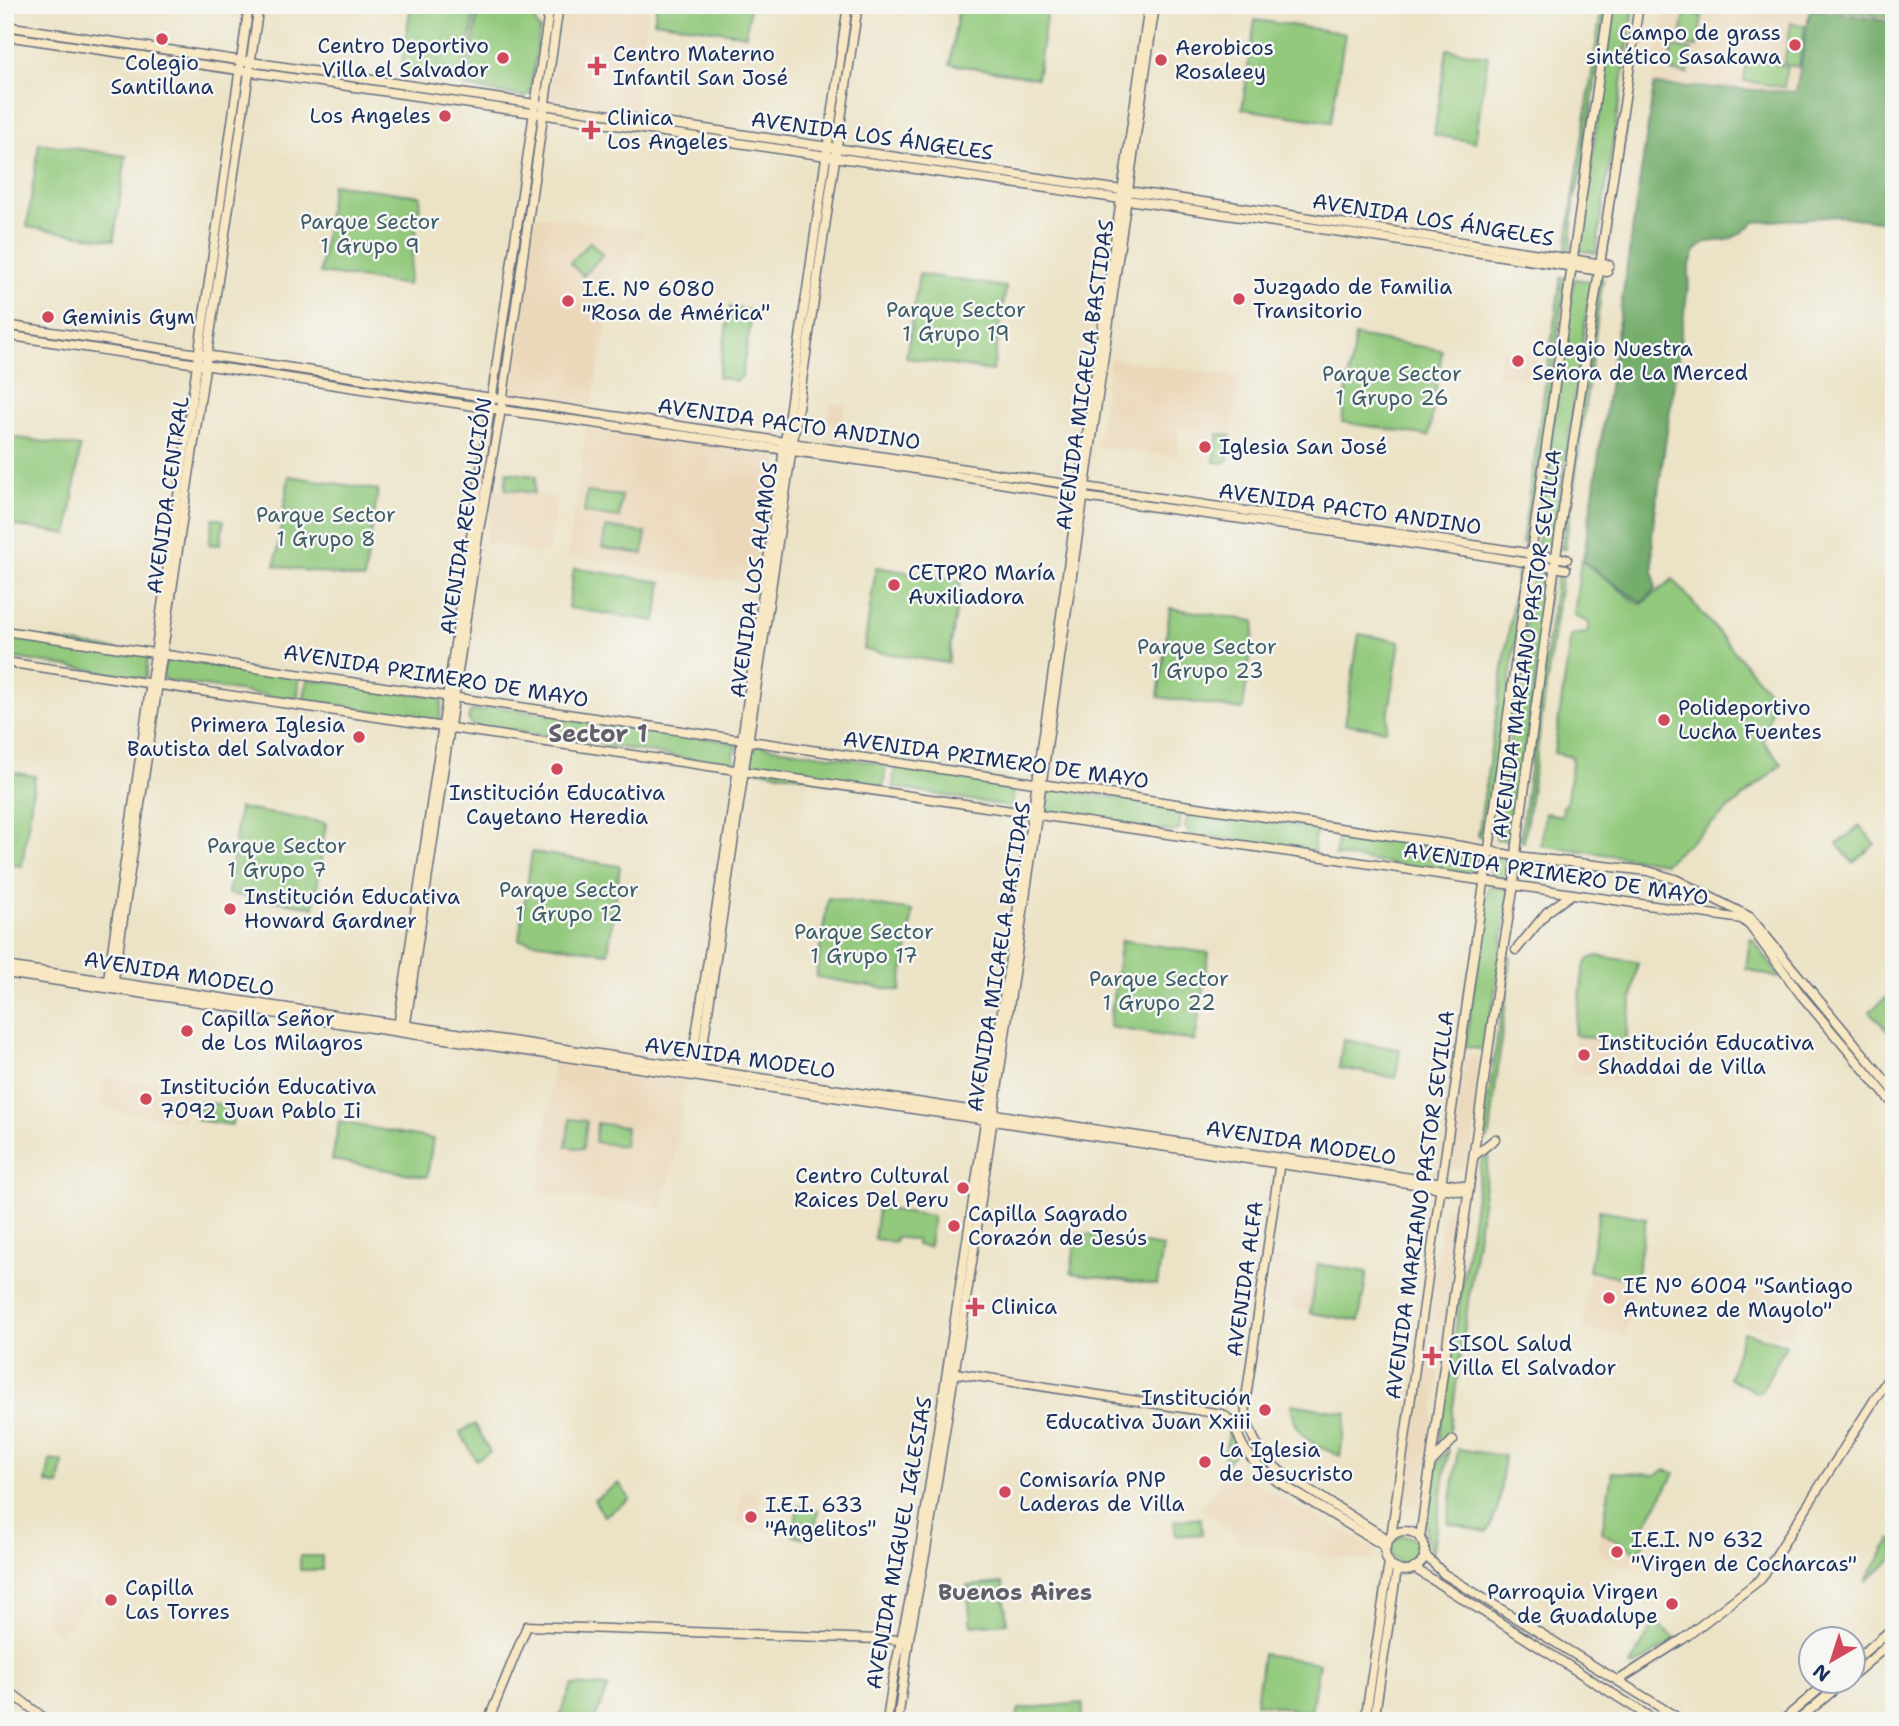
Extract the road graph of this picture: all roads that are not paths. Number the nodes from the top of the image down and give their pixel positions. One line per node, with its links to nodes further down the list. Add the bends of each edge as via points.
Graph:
1 (249, 5): 13 (street, AVENIDA CENTRAL)
2 (259, 5): 14 (street, AVENIDA CENTRAL)
3 (550, 5): 15 (street, AVENIDA REVOLUCIÓN)
4 (559, 5): 15 (street, AVENIDA REVOLUCIÓN)
5 (848, 5): 16 (street, AVENIDA LOS ALAMOS)
6 (858, 5): 16 (street, AVENIDA LOS ALAMOS)
7 (1149, 5): 17 (street, AVENIDA MICAELA BASTIDAS)
8 (1155, 5): 17 (street, AVENIDA MICAELA BASTIDAS)
9 (1609, 5): 18 (street, AVENIDA MARIANO PASTOR SEVILLA)
10 (1639, 5): 19 (street, AVENIDA MARIANO PASTOR SEVILLA)
11 (5, 26): 13 (street, AVENIDA LOS ÁNGELES)
12 (5, 36): 13 (street, AVENIDA LOS ÁNGELES)
13 (240, 66): 14 (street, AVENIDA LOS ÁNGELES); 23 (street, AVENIDA CENTRAL)
14 (250, 67): 15 (street, AVENIDA LOS ÁNGELES); 23 (street, AVENIDA CENTRAL)
15 (539, 110): 16 (street, AVENIDA LOS ÁNGELES); 24 (street, AVENIDA REVOLUCIÓN); 25 (street, AVENIDA REVOLUCIÓN)
16 (831, 153): 17 (street, AVENIDA LOS ÁNGELES); 27 (street, AVENIDA LOS ALAMOS)
17 (1125, 195): 18 (street, AVENIDA LOS ÁNGELES); 28 (street, AVENIDA MICAELA BASTIDAS)
18 (1572, 263): 19 (street, AVENIDA LOS ÁNGELES); 29 (street, AVENIDA MARIANO PASTOR SEVILLA)
19 (1598, 267): 20 (street, AVENIDA LOS ÁNGELES); 30 (street, AVENIDA MARIANO PASTOR SEVILLA)
20 (1608, 269)
21 (5, 324): 23 (street, AVENIDA PACTO ANDINO)
22 (5, 335): 23 (street, AVENIDA PACTO ANDINO)
23 (201, 358): 24 (street, AVENIDA PACTO ANDINO); 26 (street, AVENIDA PACTO ANDINO); 33 (street, AVENIDA CENTRAL)
24 (493, 398): 25 (street, AVENIDA PACTO ANDINO); 26 (street, AVENIDA REVOLUCIÓN)
25 (502, 400): 26 (street, AVENIDA REVOLUCIÓN); 27 (street, AVENIDA PACTO ANDINO)
26 (496, 409): 27 (street, AVENIDA PACTO ANDINO); 36 (street, AVENIDA REVOLUCIÓN)
27 (788, 446): 28 (street, AVENIDA PACTO ANDINO); 38 (street, AVENIDA LOS ALAMOS)
28 (1081, 492): 29 (street, AVENIDA PACTO ANDINO); 40 (street, AVENIDA MICAELA BASTIDAS)
29 (1529, 558): 30 (street, AVENIDA PACTO ANDINO); 42 (street, AVENIDA MARIANO PASTOR SEVILLA)
30 (1555, 562): 31 (street, AVENIDA PACTO ANDINO); 43 (street, AVENIDA MARIANO PASTOR SEVILLA)
31 (1567, 564)
32 (5, 631): 33 (street, AVENIDA PRIMERO DE MAYO)
33 (160, 653): 35 (street, AVENIDA CENTRAL); 36 (street, AVENIDA PRIMERO DE MAYO)
34 (5, 662): 35 (street, AVENIDA PRIMERO DE MAYO)
35 (155, 683): 37 (street, AVENIDA PRIMERO DE MAYO); 50 (street, AVENIDA CENTRAL)
36 (451, 697): 37 (street, AVENIDA REVOLUCIÓN); 38 (street, AVENIDA PRIMERO DE MAYO)
37 (447, 726): 39 (street, AVENIDA PRIMERO DE MAYO); 51 (street, AVENIDA REVOLUCIÓN)
38 (745, 741): 39 (street, AVENIDA LOS ALAMOS); 40 (street, AVENIDA PRIMERO DE MAYO)
39 (741, 771): 41 (street, AVENIDA PRIMERO DE MAYO); 52 (street, AVENIDA LOS ALAMOS)
40 (1040, 783): 41 (street, AVENIDA MICAELA BASTIDAS); 42 (street, AVENIDA PRIMERO DE MAYO)
41 (1035, 813): 44 (street, AVENIDA PRIMERO DE MAYO); 55 (street, AVENIDA MICAELA BASTIDAS)
42 (1488, 850): 43 (street, AVENIDA PRIMERO DE MAYO); 44 (street, AVENIDA MARIANO PASTOR SEVILLA)
43 (1516, 856): 45 (street, AVENIDA MARIANO PASTOR SEVILLA); 53 (street, AVENIDA PRIMERO DE MAYO, via 1648,871 1742,911)
44 (1484, 880): 45 (street, AVENIDA PRIMERO DE MAYO); 59 (street, AVENIDA MARIANO PASTOR SEVILLA)
45 (1514, 885): 46 (street, AVENIDA PRIMERO DE MAYO); 57 (street, AVENIDA MARIANO PASTOR SEVILLA)
46 (1572, 894): 47 (street, via 1547,912); 54 (street, AVENIDA PRIMERO DE MAYO, via 1742,919)
47 (1516, 950)
48 (5, 966): 50 (street, AVENIDA MODELO)
49 (5, 973): 50 (street, AVENIDA MODELO)
50 (111, 985): 51 (street, AVENIDA MODELO)
51 (401, 1029): 52 (street, AVENIDA MODELO)
52 (694, 1073): 55 (street, AVENIDA MODELO)
53 (1894, 1091)
54 (1894, 1105)
55 (989, 1117): 58 (street, AVENIDA MODELO); 62 (street, AVENIDA MICAELA BASTIDAS)
56 (1495, 1139): 57 (street)
57 (1474, 1156): 60 (street, AVENIDA MARIANO PASTOR SEVILLA)
58 (1280, 1161): 59 (street, AVENIDA MODELO); 66 (street, AVENIDA ALFA, via 1245,1405 1248,1426 1273,1465)
59 (1441, 1185): 60 (street, AVENIDA MODELO); 66 (street, AVENIDA MARIANO PASTOR SEVILLA)
60 (1469, 1189): 64 (street, AVENIDA MARIANO PASTOR SEVILLA)
61 (1894, 1368): 76 (street, via 1761,1579 1682,1640)
62 (950, 1372): 66 (street, via 1223,1414 1231,1420 1243,1447 1278,1482); 72 (street, AVENIDA MIGUEL IGLESIAS, via 929,1537)
63 (1453, 1440): 64 (street)
64 (1430, 1464): 65 (street, AVENIDA MARIANO PASTOR SEVILLA)
65 (1420, 1538): 66 (street, via 1405,1531); 67 (street)
66 (1388, 1541): 68 (street)
67 (1424, 1554): 70 (street); 76 (street, via 1454,1580)
68 (1389, 1562): 69 (street); 84 (street)
69 (1397, 1569): 70 (street); 85 (street)
70 (1414, 1569): 86 (street)
71 (1894, 1627): 74 (street)
72 (905, 1640): 81 (street, via 527,1626); 82 (street, AVENIDA MIGUEL IGLESIAS, via 894,1673); 83 (street, AVENIDA MIGUEL IGLESIAS)
73 (1894, 1640): 75 (street)
74 (1868, 1649)
75 (1868, 1662)
76 (1619, 1679): 87 (street)
77 (5, 1688): 80 (street)
78 (1814, 1694): 88 (street)
79 (1830, 1694): 89 (street)
80 (48, 1721)
81 (488, 1721)
82 (887, 1721)
83 (898, 1721)
84 (1365, 1721)
85 (1374, 1721)
86 (1656, 1721)
87 (1683, 1721)
88 (1782, 1721)
89 (1797, 1721)

